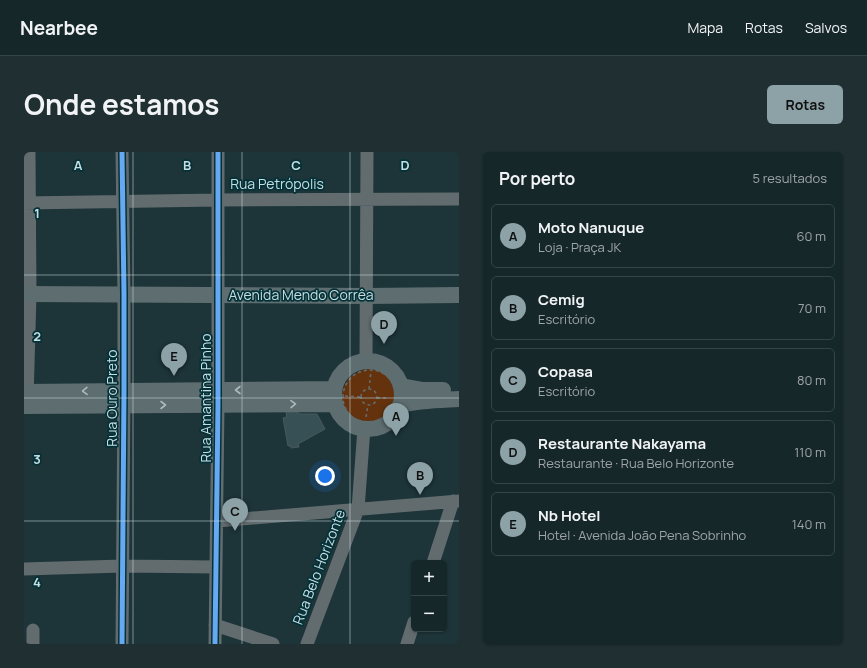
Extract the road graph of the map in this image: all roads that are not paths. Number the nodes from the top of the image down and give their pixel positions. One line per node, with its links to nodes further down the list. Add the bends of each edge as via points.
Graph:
1 (29, 152): 9 (street)
2 (122, 152): 8 (street, Rua Ouro Preto)
3 (218, 152): 6 (street, Rua Amantina Pinho)
4 (367, 152): 7 (street)
5 (459, 199): 7 (street, Rua Petrópolis)
6 (218, 200): 7 (street, Rua Petrópolis); 8 (street, Rua Petrópolis); 12 (street, Rua Amantina Pinho)
7 (367, 200): 14 (street)
8 (123, 202): 9 (street, Rua Petrópolis); 11 (street, Rua Ouro Preto)
9 (26, 203): 10 (street)
10 (27, 294): 11 (main road, Avenida Mendo Corrêa); 21 (street)
11 (124, 294): 12 (main road, Avenida Mendo Corrêa); 20 (street, Rua Ouro Preto)
12 (218, 295): 14 (main road, Avenida Mendo Corrêa); 19 (street, Rua Amantina Pinho)
13 (459, 295): 14 (main road, Avenida Mendo Corrêa)
14 (366, 296): 15 (street)
15 (369, 365): 16 (main road, via 376,361 388,367); 18 (main road, via 356,363 347,368 339,376)
16 (401, 386): 17 (main road, via 423,390); 23 (main road)
17 (459, 389)
18 (336, 396): 19 (main road); 24 (main road, via 344,419 353,425)
19 (218, 397): 20 (main road); 27 (street, Rua Amantina Pinho)
20 (124, 398): 21 (main road); 29 (street, Rua Ouro Preto)
21 (26, 399)
22 (459, 400): 23 (main road, via 429,400)
23 (400, 405): 24 (main road, via 396,414 386,423 373,428)
24 (365, 423): 26 (street, Rua Belo Horizonte)
25 (456, 501): 26 (street); 28 (street)
26 (358, 509): 27 (street); 39 (street, Rua Belo Horizonte)
27 (217, 521): 30 (street, Rua Amantina Pinho)
28 (434, 560)
29 (123, 566): 30 (street); 31 (street); 36 (street, Rua Ouro Preto)
30 (216, 567): 32 (street, Rua Amantina Pinho)
31 (24, 568)
32 (215, 625): 37 (street, Rua Amantina Pinho); 38 (street)
33 (33, 630): 35 (street)
34 (411, 631): 40 (street)
35 (33, 644)
36 (122, 644)
37 (215, 644)
38 (273, 644)
39 (307, 644)
40 (407, 644)

